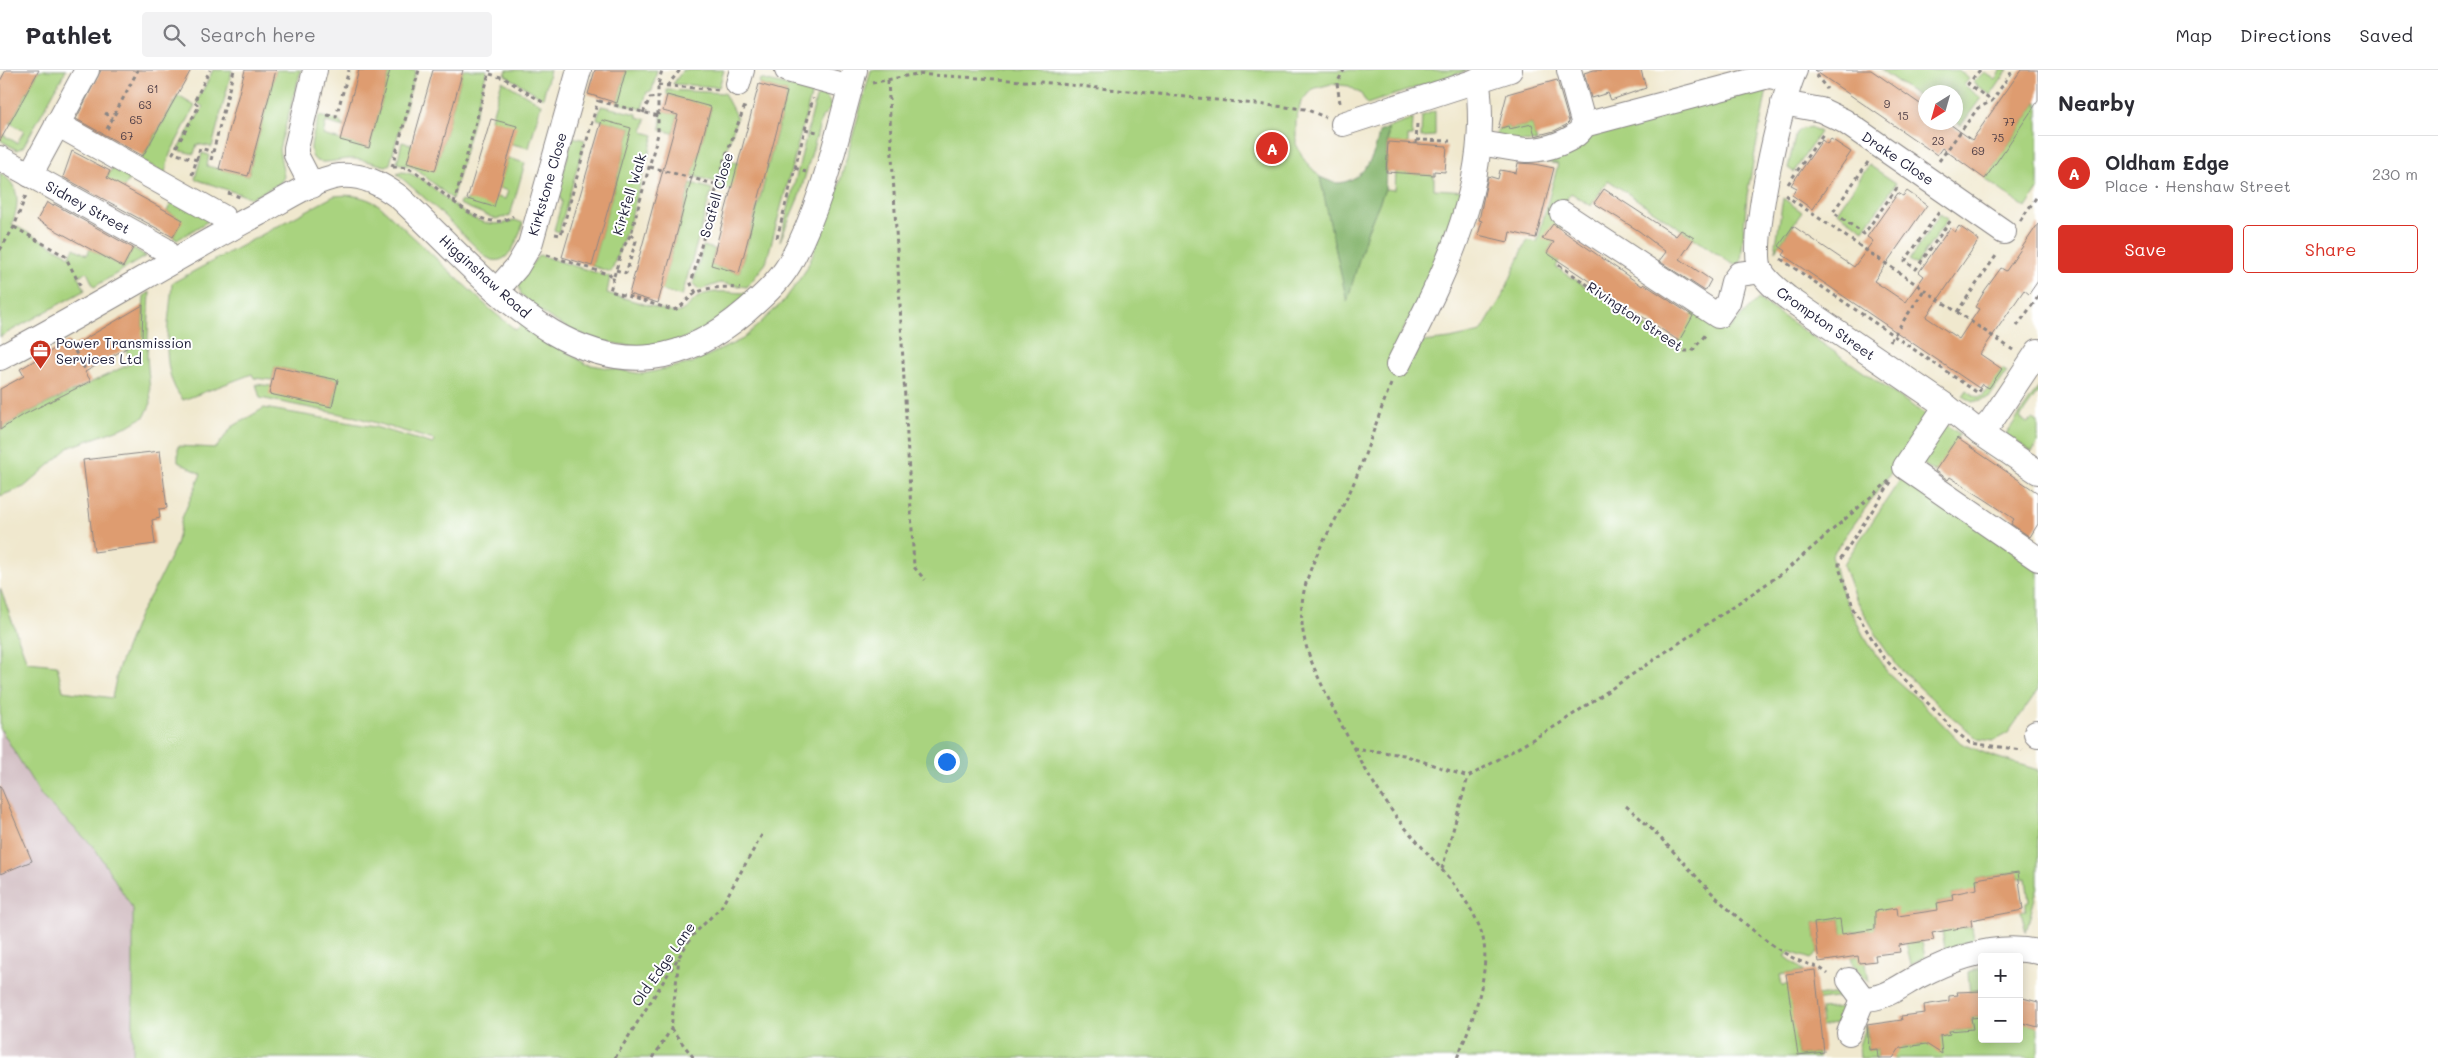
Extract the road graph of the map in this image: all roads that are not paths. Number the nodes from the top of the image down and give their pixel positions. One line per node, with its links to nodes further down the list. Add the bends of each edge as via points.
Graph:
1 (86, 70): 11 (street)
2 (315, 70): 17 (street, via 296,148 296,155)
3 (579, 70): 23 (street, Kirkstone Close, via 530,245 517,267)
4 (787, 70): 8 (street)
5 (1510, 70): 9 (street)
6 (1569, 70): 13 (street)
7 (1793, 75): 10 (street); 13 (street, via 1769,76)
8 (852, 79): 23 (street, Higginshaw Road, via 812,217 788,266 764,295 718,333 692,348 673,354 630,357 603,353 554,333)
9 (1477, 80): 12 (street); 14 (street, via 1480,94)
10 (1783, 103): 20 (street, Drake Close, via 1821,110 1844,121); 22 (street, via 1757,243 1757,257)
11 (57, 124): 16 (street); 19 (street, via 223,217)
12 (1343, 124)
13 (1584, 125): 14 (street, via 1580,134 1568,141 1528,150)
14 (1479, 143): 26 (street, via 1473,191 1450,259)
15 (0, 158): 16 (street, Sidney Street)
16 (30, 175): 21 (street, Sidney Street, via 164,250)
17 (312, 186): 19 (street, Higginshaw Road); 23 (street, Higginshaw Road, via 340,176 388,176 404,201)
18 (1562, 213): 22 (street, via 1718,316 1728,302 1733,282 1739,274)
19 (230, 229): 21 (street, Higginshaw Road)
20 (2004, 232)
21 (171, 261): 25 (street, Higginshaw Road)
22 (1770, 264): 27 (street, Crompton Street, via 1771,284 1788,298)
23 (497, 290)
24 (2038, 351): 28 (street)
25 (0, 358)
26 (1398, 365)
27 (1946, 406): 28 (street, Crompton Street); 30 (street, via 1901,470)
28 (1980, 433): 29 (street, Crompton Street)
29 (2038, 472)
30 (2038, 559)
31 (2038, 952): 33 (street, via 2011,949 1974,954 1935,968 1884,996)
32 (1840, 978): 33 (street)
33 (1863, 999): 34 (street)
34 (1849, 1032)

